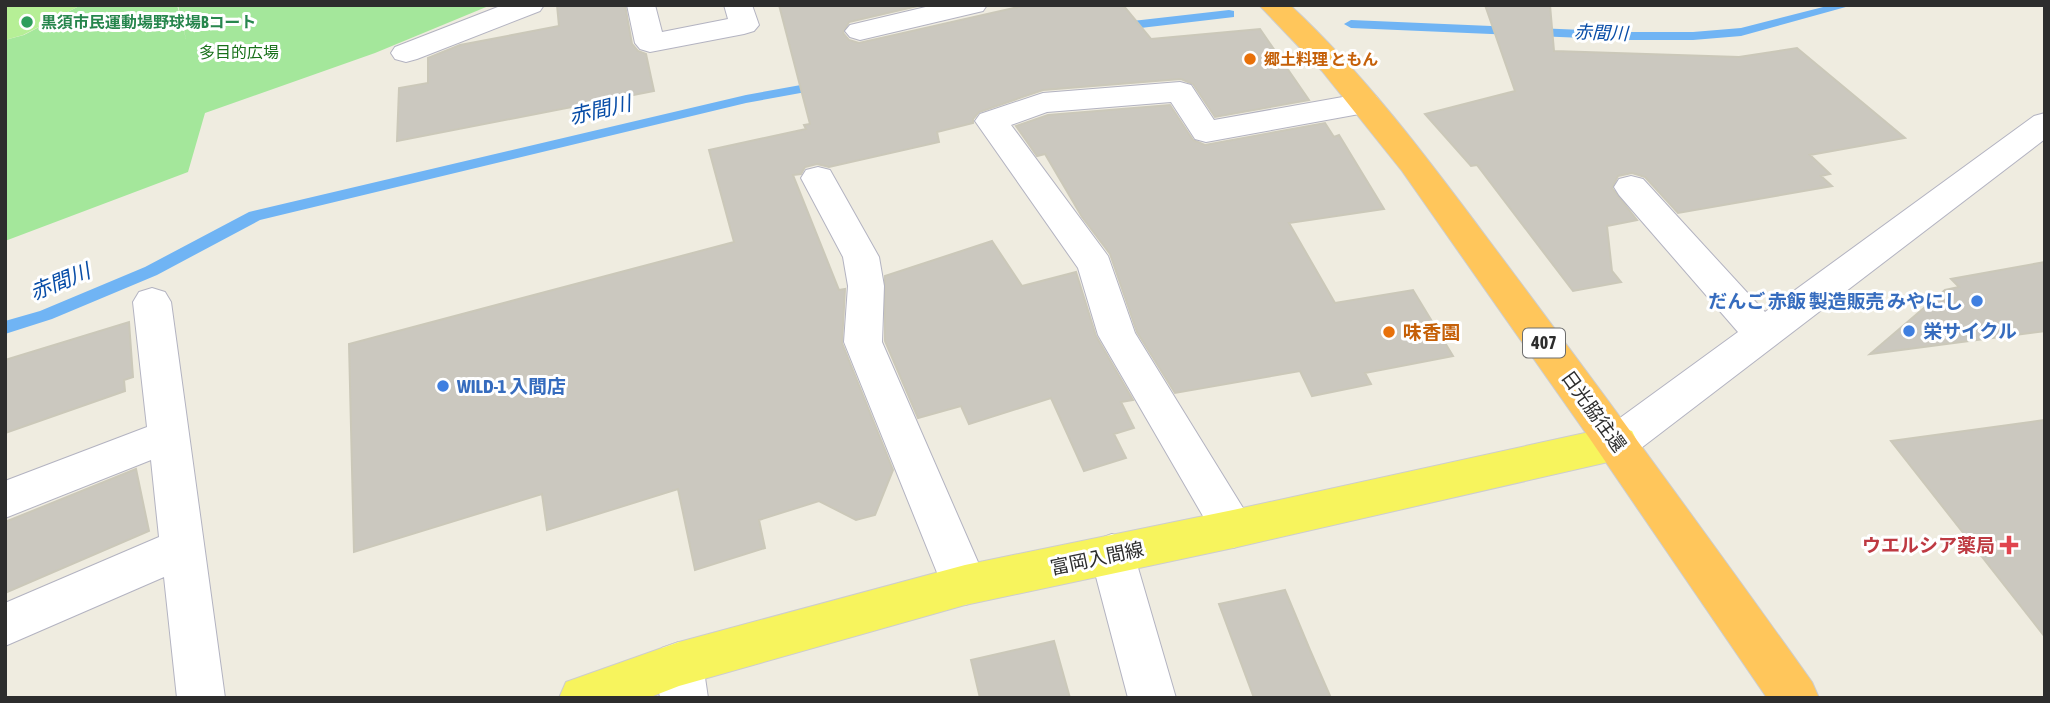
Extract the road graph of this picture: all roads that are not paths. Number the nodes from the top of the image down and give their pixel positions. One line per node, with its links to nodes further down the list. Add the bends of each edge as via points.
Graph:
1 (530, 5): 7 (street)
2 (641, 5): 3 (street, via 650,43 744,25)
3 (738, 5)
4 (973, 5): 6 (street)
5 (1273, 5): 8 (highway, 日光脇往還 / 407, via 1326,56)
6 (860, 31)
7 (406, 53)
8 (1365, 103): 15 (highway, 日光脇往還 / 407); 17 (street, via 1206,132 1181,92 1044,103 991,121 1095,265 1117,335)
9 (2045, 123): 13 (street)
10 (818, 178): 20 (street, via 861,257 866,286 863,342)
11 (1631, 187): 13 (street)
12 (152, 302): 14 (street)
13 (1761, 333): 15 (street)
14 (169, 436): 16 (street); 18 (street)
15 (1618, 443): 17 (main road, 富岡入間線); 26 (highway, 日光脇往還 / 407)
16 (5, 499)
17 (1233, 529): 19 (main road, 富岡入間線)
18 (182, 548): 21 (street); 23 (street)
19 (1112, 554): 20 (main road, 富岡入間線); 25 (street)
20 (965, 585): 22 (main road, 富岡入間線)
21 (5, 625)
22 (682, 681): 24 (main road, 富岡入間線)
23 (201, 698)
24 (583, 698)
25 (1152, 698)
26 (1795, 698)

